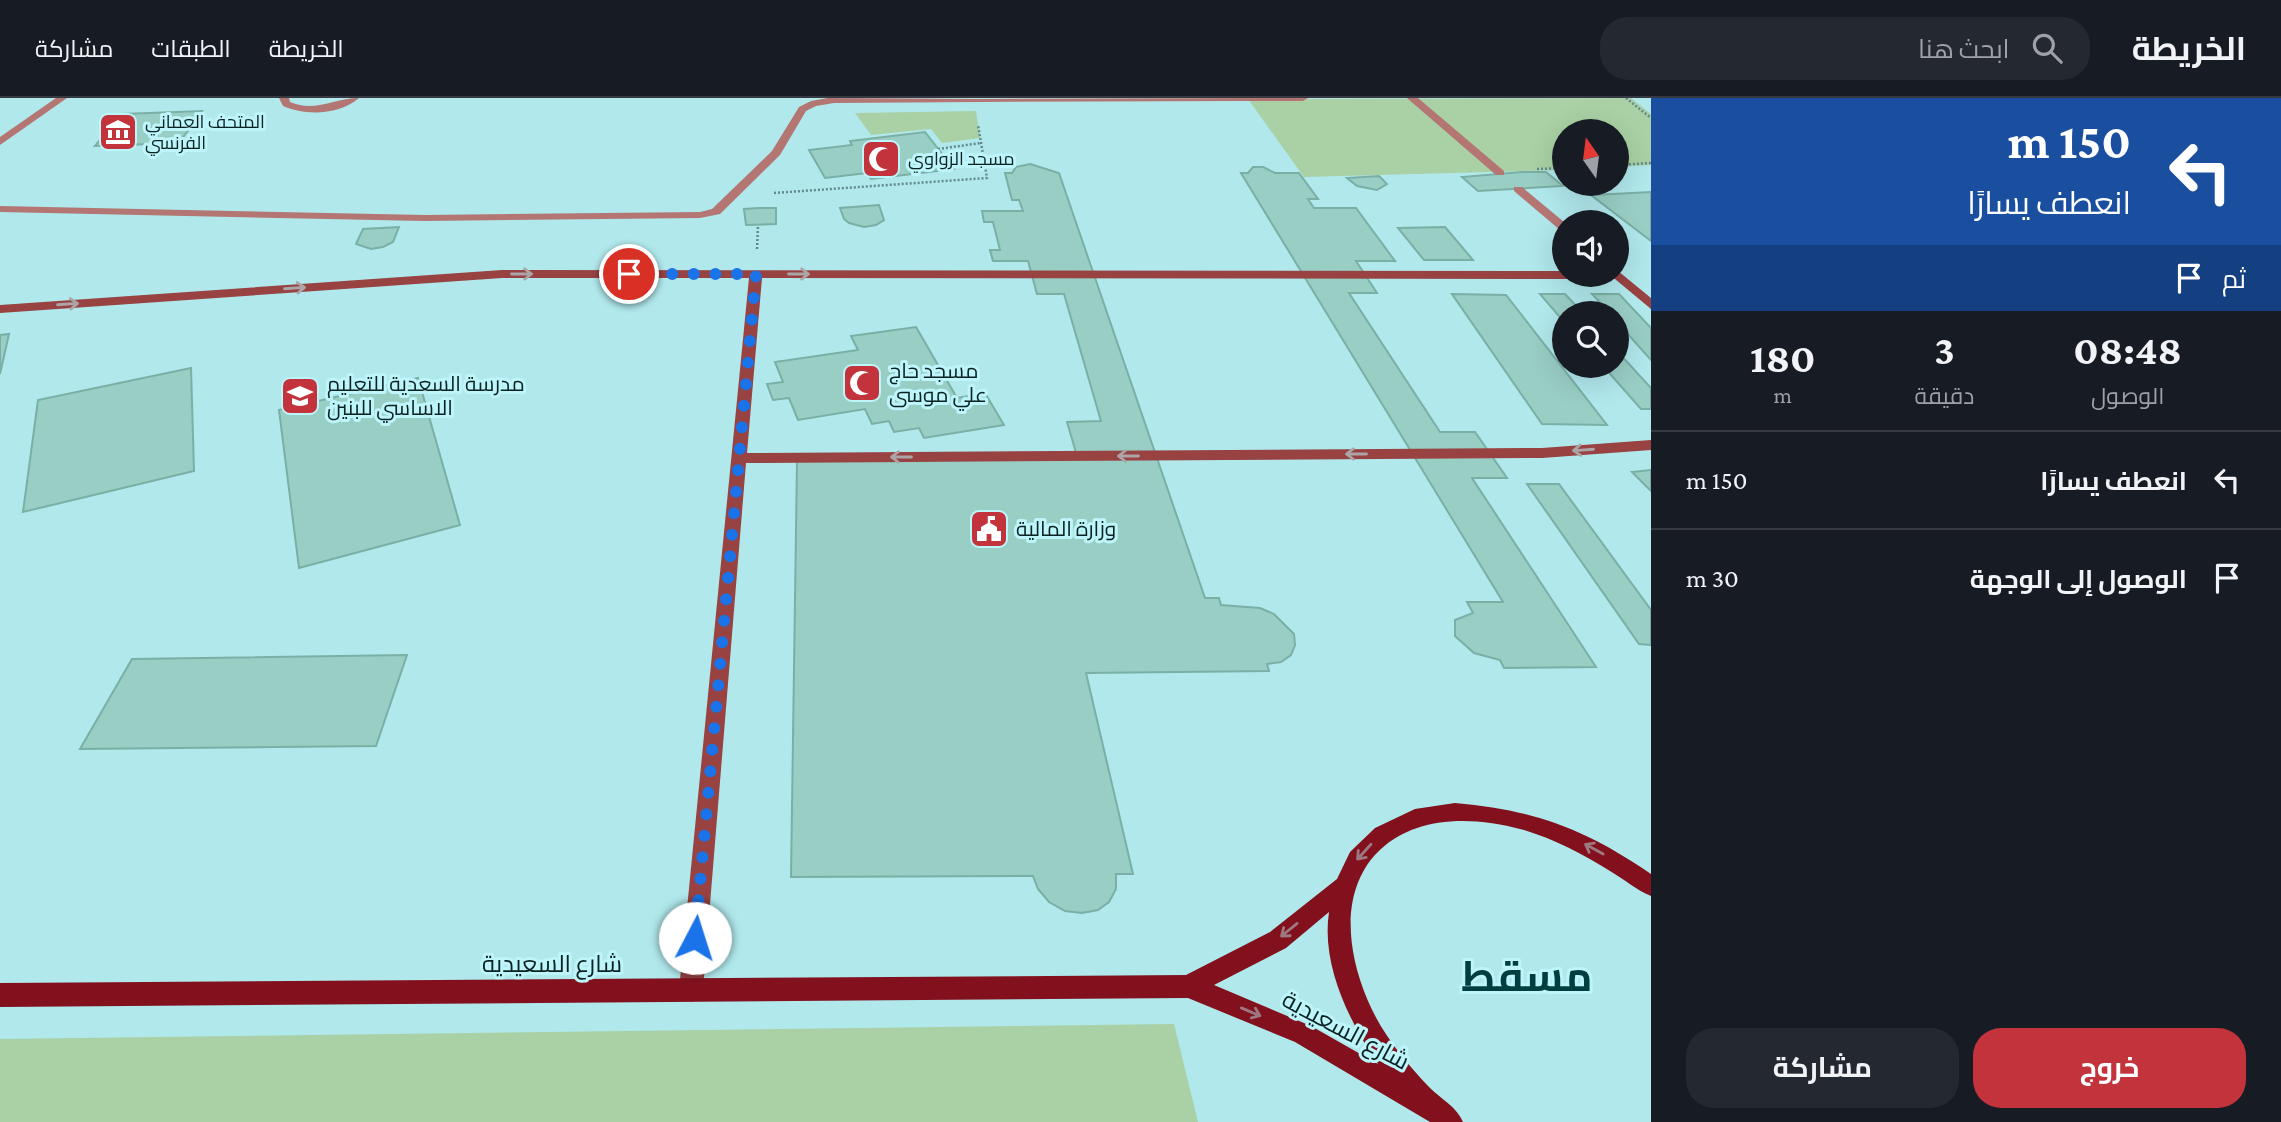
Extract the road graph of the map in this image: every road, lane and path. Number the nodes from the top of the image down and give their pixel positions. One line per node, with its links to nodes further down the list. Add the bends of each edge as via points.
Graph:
1 (62, 98): 11 (street)
2 (284, 98): 3 (street, via 292,107 310,109 333,107)
3 (354, 98)
4 (1244, 98): 5 (street); 9 (street)
5 (1303, 98)
6 (1412, 98): 16 (street)
7 (1626, 98): 10 (path)
8 (902, 99): 9 (street); 18 (street, via 834,100 802,109 776,153)
9 (977, 99): 12 (path)
10 (1651, 118)
11 (0, 142)
12 (981, 144): 13 (path); 18 (path, via 987,178)
13 (939, 149)
14 (1651, 163): 15 (path)
15 (1629, 164)
16 (1500, 173)
17 (1518, 189): 20 (street)
18 (734, 194): 19 (street, via 716,212 700,215 425,218)
19 (0, 209)
20 (1552, 218)
21 (756, 274): 22 (street, one-way to 22); 25 (street, one-way to 21, via 502,274); 27 (street)
22 (1552, 274)
23 (1629, 285): 24 (street)
24 (1651, 305)
25 (0, 309)
26 (1651, 445): 27 (street, one-way to 27, via 1542,453)
27 (739, 458): 31 (street)
28 (1651, 886): 29 (main road, one-way to 29, via 1581,842 1544,827 1459,812 1422,817 1389,830 1353,864)
29 (1342, 887): 30 (main road, شارع السعيدية, one-way to 30, via 1278,940); 33 (main road, via 1337,918 1339,954 1351,992 1371,1033 1400,1073)
30 (1188, 986): 31 (main road, شارع السعيدية); 33 (main road, شارع السعيدية, one-way to 33, via 1303,1034)
31 (691, 990): 32 (main road, شارع السعيدية)
32 (0, 995)
33 (1443, 1117)

